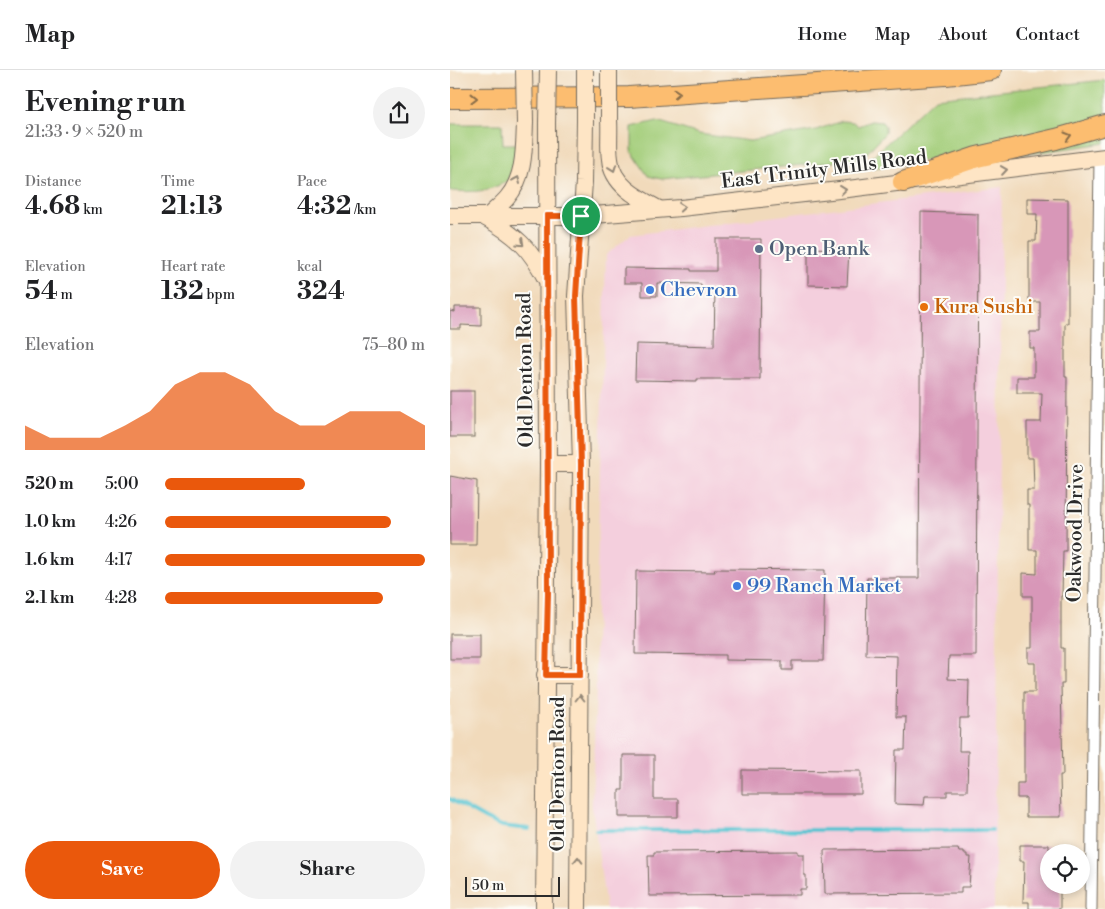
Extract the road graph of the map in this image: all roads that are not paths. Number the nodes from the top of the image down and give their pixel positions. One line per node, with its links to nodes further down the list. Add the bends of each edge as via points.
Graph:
1 (524, 70): 14 (main road, one-way to 1, bridge, via 508,197 523,163)
2 (548, 70): 12 (main road, Old Denton Road, bridge)
3 (585, 70): 13 (main road, Old Denton Road, bridge)
4 (609, 70): 10 (main road, one-way to 10, bridge, via 610,161 616,178 635,197)
5 (991, 70): 6 (highway, one-way to 5, via 629,97)
6 (450, 98)
7 (1105, 125): 9 (highway, one-way to 7, via 977,157)
8 (1102, 158): 9 (main road, East Trinity Mills Road, one-way to 8); 15 (street, Oakwood Drive)
9 (903, 182): 10 (main road, East Trinity Mills Road, one-way to 9)
10 (659, 209): 13 (main road, East Trinity Mills Road)
11 (450, 216): 14 (main road, East Trinity Mills Road)
12 (547, 216): 13 (main road, East Trinity Mills Road); 14 (main road, East Trinity Mills Road); 16 (main road, Old Denton Road)
13 (581, 216): 19 (main road, Old Denton Road, via 576,296)
14 (486, 218): 16 (main road, one-way to 16, via 507,230 522,244)
15 (1102, 278): 17 (street, Oakwood Drive)
16 (546, 279): 18 (main road, Old Denton Road)
17 (1100, 459): 20 (street, Oakwood Drive)
18 (548, 464): 19 (main road); 22 (main road, Old Denton Road)
19 (581, 464): 23 (main road, Old Denton Road)
20 (1093, 635): 21 (street); 24 (street, Oakwood Drive)
21 (1105, 636)
22 (546, 675): 23 (main road); 26 (main road, Old Denton Road)
23 (580, 675): 27 (main road, Old Denton Road, one-way to 23)
24 (1093, 816): 25 (street); 28 (street, Oakwood Drive)
25 (1105, 816)
26 (544, 909)
27 (578, 909)
28 (1091, 909)

